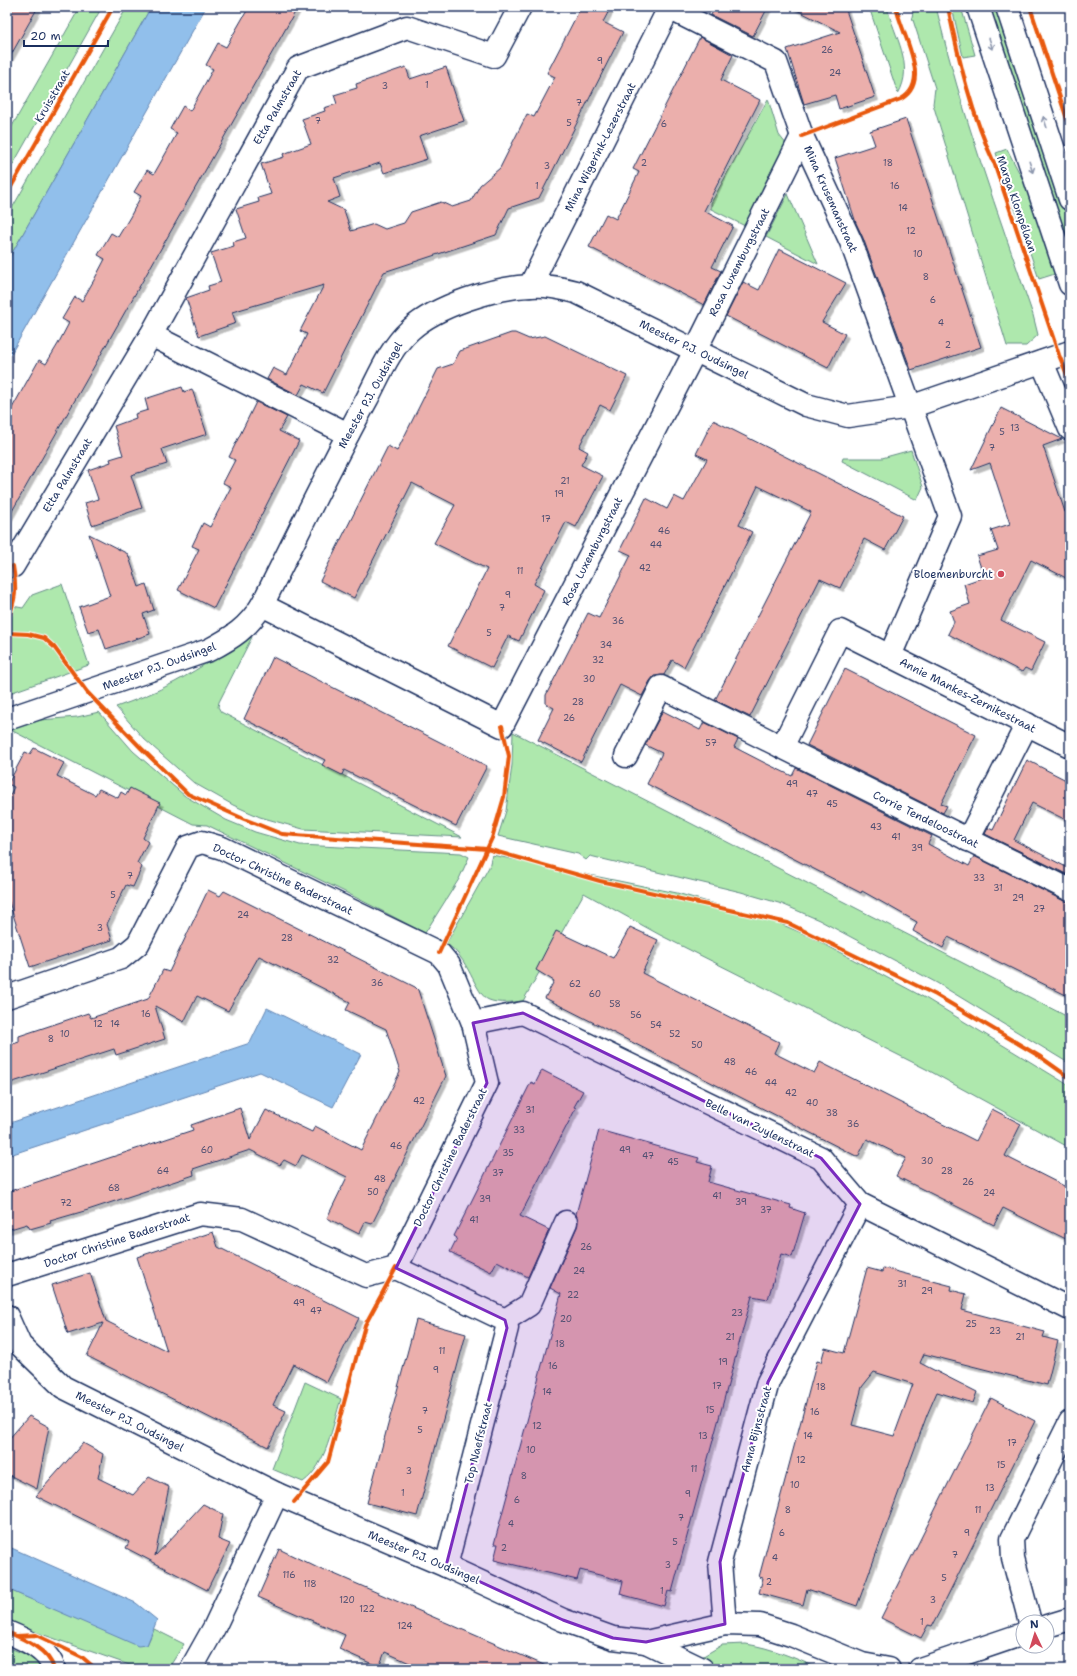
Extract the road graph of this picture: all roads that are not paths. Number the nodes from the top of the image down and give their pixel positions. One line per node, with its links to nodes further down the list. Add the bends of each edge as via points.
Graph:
1 (520, 7): 9 (street, Etta Palmstraat, via 494,56 407,27 298,68)
2 (978, 7): 7 (street, one-way to 7)
3 (1007, 7): 6 (street, one-way to 3)
4 (668, 8): 5 (street, Mina Krusemanstraat, via 776,62); 8 (street, Mina Wigerink-Lezerstraat)
5 (802, 136): 10 (street, Rosa Luxemburgstraat); 13 (street, Mina Krusemanstraat, via 851,242)
6 (1070, 199)
7 (1070, 284)
8 (530, 286): 10 (street, Meester P.J. Oudsingel, via 560,288 582,294); 15 (street, Meester P.J. Oudsingel, via 473,297 448,306 410,330 397,344)
9 (151, 335): 15 (street); 16 (street, Etta Palmstraat)
10 (695, 350): 13 (street, Meester P.J. Oudsingel, via 806,405 848,416); 17 (street, Rosa Luxemburgstraat, via 502,726)
11 (1070, 352): 12 (street, Meester P.J. Oudsingel)
12 (1042, 362): 13 (street, Meester P.J. Oudsingel); 14 (street)
13 (910, 407): 18 (street, Annie Mankes-Zernikestraat, via 950,516)
14 (1070, 429)
15 (348, 434): 17 (street, Meester P.J. Oudsingel)
16 (13, 566)
17 (262, 605): 19 (street, Meester P.J. Oudsingel, via 246,626 209,650)
18 (890, 656): 20 (street, Annie Mankes-Zernikestraat); 22 (street, via 840,630)
19 (7, 719)
20 (1027, 724): 21 (street, Annie Mankes-Zernikestraat); 24 (street)
21 (1070, 746)
22 (782, 747): 23 (street, Corrie Tendeloostraat, via 661,687); 24 (street, Corrie Tendeloostraat)
23 (626, 756)
24 (968, 840): 25 (street, Corrie Tendeloostraat)
25 (1070, 890)
26 (7, 997): 27 (street, Doctor Christine Baderstraat, via 121,958 138,944 188,847 202,842 222,848 439,953 449,965)
27 (473, 1023): 28 (street, Belle van Zuylenstraat, via 523,1013 821,1158); 30 (street, Doctor Christine Baderstraat, via 487,1083)
28 (860, 1204): 32 (street, Belle van Zuylenstraat); 41 (street, Anna Bijnsstraat, via 768,1382 720,1562)
29 (566, 1222): 34 (street, via 529,1305)
30 (396, 1268): 31 (street, Doctor Christine Baderstraat, via 366,1276 242,1219 200,1214); 34 (street)
31 (7, 1275)
32 (1070, 1310)
33 (7, 1316): 36 (street, Meester P.J. Oudsingel, via 20,1345 63,1387)
34 (505, 1320): 37 (street, Top Naeffstraat, via 507,1328)
35 (1070, 1422): 38 (street, via 1012,1539 1013,1558)
36 (277, 1494): 37 (street, Meester P.J. Oudsingel); 46 (street, via 214,1628)
37 (446, 1566): 44 (street, Meester P.J. Oudsingel, via 567,1621 613,1638)
38 (1028, 1614)
39 (1070, 1618): 40 (street)
40 (1055, 1623)
41 (724, 1624): 44 (street, Meester P.J. Oudsingel); 48 (street, Meester P.J. Oudsingel, via 760,1625 862,1664)
42 (7, 1632): 45 (street, via 36,1647 52,1662)
43 (1015, 1637): 49 (street)
44 (646, 1642): 47 (street)
45 (54, 1669)
46 (191, 1669)
47 (702, 1669)
48 (889, 1669)
49 (920, 1669)

